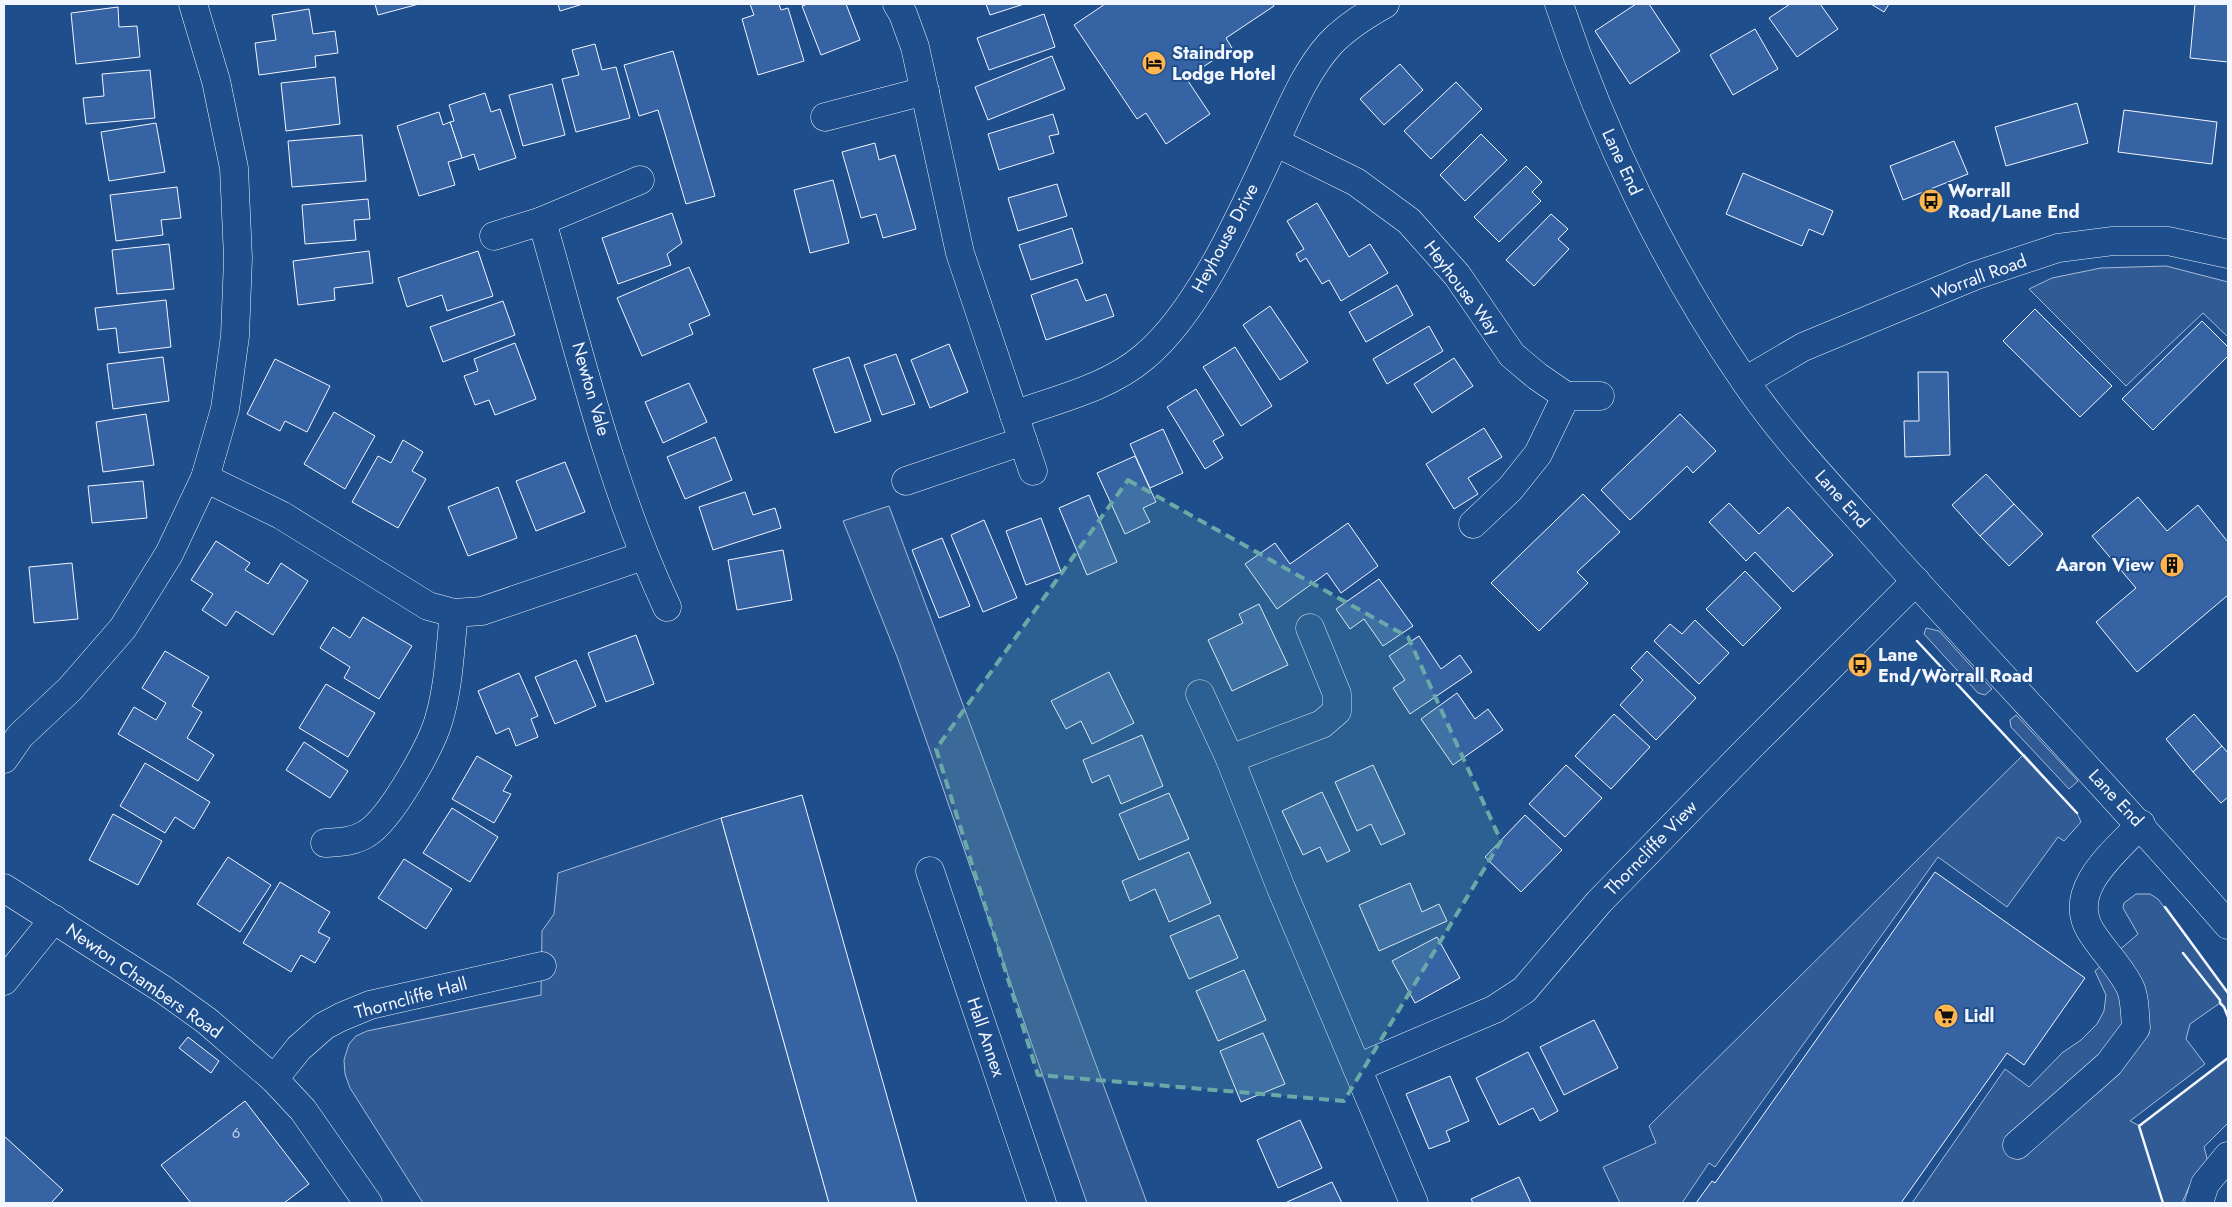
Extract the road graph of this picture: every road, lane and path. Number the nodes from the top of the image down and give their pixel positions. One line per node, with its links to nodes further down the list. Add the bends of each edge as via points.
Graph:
1 (193, 4): 18 (street, via 216,81 234,168 238,258 235,336 225,409)
2 (1559, 4): 12 (street, Lane End, via 1611,140 1664,250)
3 (908, 7): 5 (street)
4 (1372, 7): 7 (street, Heyhouse Drive, via 1331,43 1302,83)
5 (925, 91): 6 (street); 15 (street, via 960,253)
6 (825, 117)
7 (1275, 142): 13 (street, Heyhouse Way, via 1356,182 1409,221 1457,275 1512,355); 15 (street, Heyhouse Drive, via 1212,269 1169,333 1144,358 1106,382)
8 (640, 180): 9 (street)
9 (542, 221): 10 (street); 21 (street, Newton Vale, via 611,460)
10 (494, 236)
11 (2228, 254): 12 (street, Worrall Road, via 2168,241 2113,241 2058,248 1974,276 1803,347)
12 (1745, 381): 22 (street, Lane End, via 1784,434)
13 (1566, 396): 14 (street); 20 (street, via 1538,454 1510,489)
14 (1600, 396)
15 (1014, 415): 16 (street)
16 (1023, 441): 17 (street); 19 (street)
17 (1033, 471)
18 (205, 478): 24 (street, via 281,515 428,606); 27 (street, via 168,554 123,628 70,689 20,736)
19 (906, 481)
20 (1474, 524)
21 (643, 556): 23 (street, Newton Vale); 24 (street, via 482,611)
22 (1916, 581): 29 (street, Lane End); 37 (street, Thorncliffe View, via 1599,902 1524,990 1495,1009)
23 (667, 607)
24 (454, 613): 30 (street, via 448,681 438,720 422,757 391,808 367,834 346,842)
25 (1310, 628): 28 (street, via 1337,694 1338,711 1322,724)
26 (1200, 694): 28 (street)
27 (4, 759)
28 (1230, 760): 37 (street)
29 (2141, 824): 34 (street, Lane End); 39 (street, via 2102,866 2083,902 2089,928 2130,988 2136,1028 2109,1064)
30 (325, 843)
31 (930, 871): 42 (street, Hall Annex)
32 (4, 888): 33 (street, Newton Chambers Road)
33 (54, 919): 36 (street); 38 (street, Newton Chambers Road, via 207,1021)
34 (2228, 925)
35 (542, 966): 38 (street, Thorncliffe Hall, via 370,1005 341,1017 324,1026 299,1048)
36 (4, 980)
37 (1357, 1068): 43 (street)
38 (274, 1078): 41 (street, Newton Chambers Road, via 303,1110)
39 (2017, 1145)
40 (2228, 1156): 44 (street, via 2205,1184)
41 (368, 1203)
42 (1042, 1203)
43 (1414, 1203)
44 (2199, 1203)

